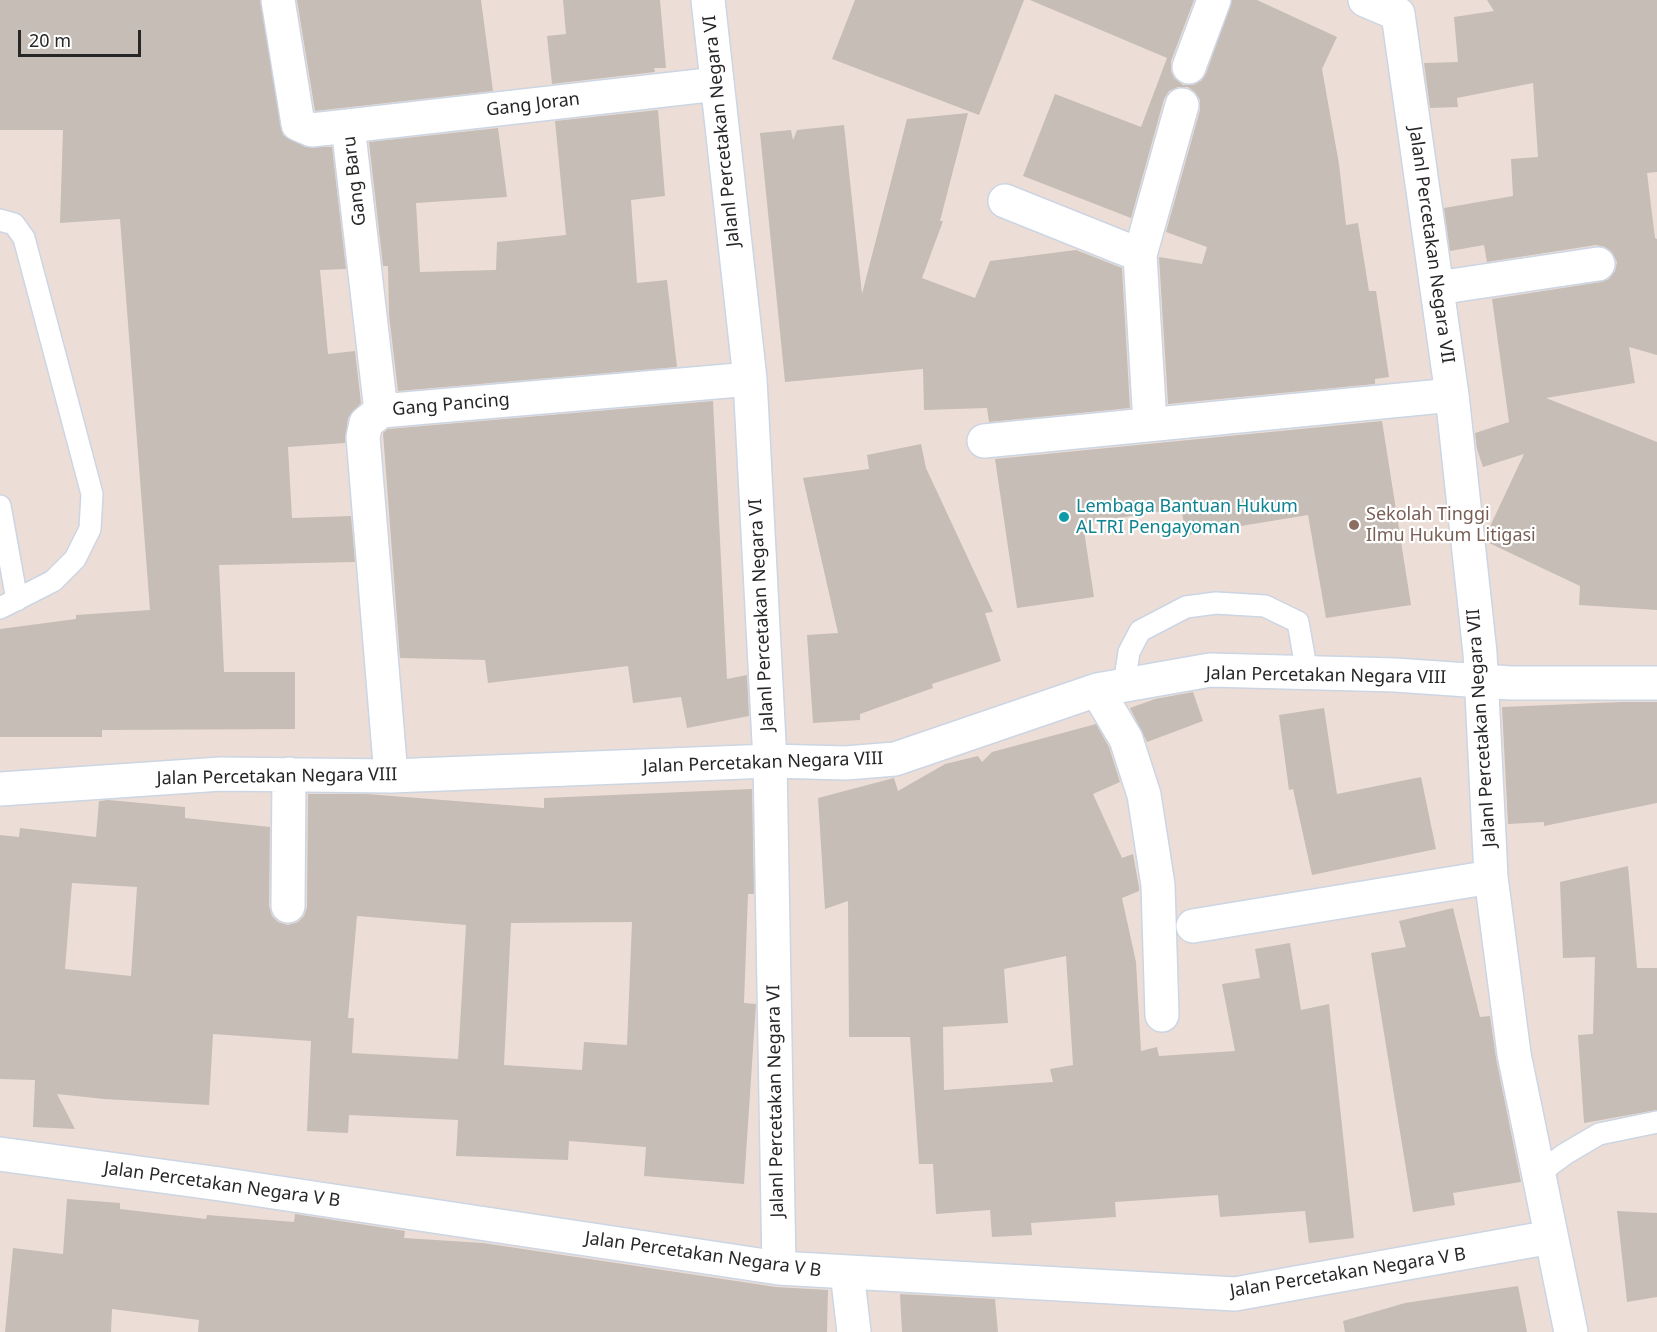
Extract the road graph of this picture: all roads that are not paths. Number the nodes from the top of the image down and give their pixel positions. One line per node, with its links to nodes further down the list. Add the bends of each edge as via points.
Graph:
1 (278, 0): 9 (street, Gang Baru, via 298,124 312,130)
2 (708, 0): 7 (street, Jalanl Percetakan Negara VI)
3 (1214, 0): 6 (street)
4 (1365, 0): 5 (street, Jalanl Percetakan Negara VII)
5 (1408, 7): 14 (street, Jalanl Percetakan Negara VII)
6 (1189, 67)
7 (717, 84): 9 (street, Gang Joran); 15 (street, Jalanl Percetakan Negara VI)
8 (1182, 105): 12 (street)
9 (348, 126): 17 (street, Gang Baru)
10 (1005, 201): 12 (street)
11 (0, 220): 21 (lane, via 14,224 24,238 92,494 90,529 75,559 53,581)
12 (1140, 255): 18 (street)
13 (1598, 264): 14 (street)
14 (1437, 288): 16 (street, Jalanl Percetakan Negara VII)
15 (750, 379): 17 (street, Gang Pancing); 26 (street, Jalanl Percetakan Negara VI)
16 (1452, 395): 18 (street); 23 (street, Jalanl Percetakan Negara VII)
17 (381, 411): 28 (street, Gang Pancing, via 366,423 363,437)
18 (1150, 424): 19 (street)
19 (984, 441)
20 (0, 506): 21 (lane)
21 (9, 604)
22 (1307, 673): 23 (street, Jalan Percetakan Negara VIII); 25 (street, Jalan Percetakan Negara VIII, via 1210,670); 25 (lane, via 1298,622 1265,606 1216,603 1186,607 1140,631)
23 (1483, 681): 24 (street, Jalan Percetakan Negara VIII); 30 (street, Jalanl Percetakan Negara VII)
24 (1657, 683)
25 (1111, 687): 26 (street, Jalan Percetakan Negara VIII, via 895,759 846,763); 33 (street, via 1144,795 1158,885)
26 (770, 761): 28 (street, Jalan Percetakan Negara VIII); 38 (street, Jalanl Percetakan Negara VI)
27 (289, 774): 28 (street, Jalan Percetakan Negara VIII); 29 (street, Jalan Percetakan Negara VIII, via 221,774); 31 (street)
28 (391, 776)
29 (0, 789)
30 (1491, 878): 32 (street); 36 (street, Jalanl Percetakan Negara VII, via 1514,1054)
31 (288, 906)
32 (1194, 926)
33 (1162, 1014)
34 (1657, 1122): 36 (lane, via 1599,1134)
35 (0, 1154): 38 (street, Jalan Percetakan Negara V B)
36 (1538, 1174): 37 (street, Jalanl Percetakan Negara VII)
37 (1551, 1238): 39 (street, Jalan Percetakan Negara V B, via 1235,1294); 41 (street, Jalanl Percetakan Negara VII)
38 (779, 1268): 39 (street, Jalan Percetakan Negara V B)
39 (847, 1272): 40 (street)
40 (854, 1332)
41 (1571, 1332)

